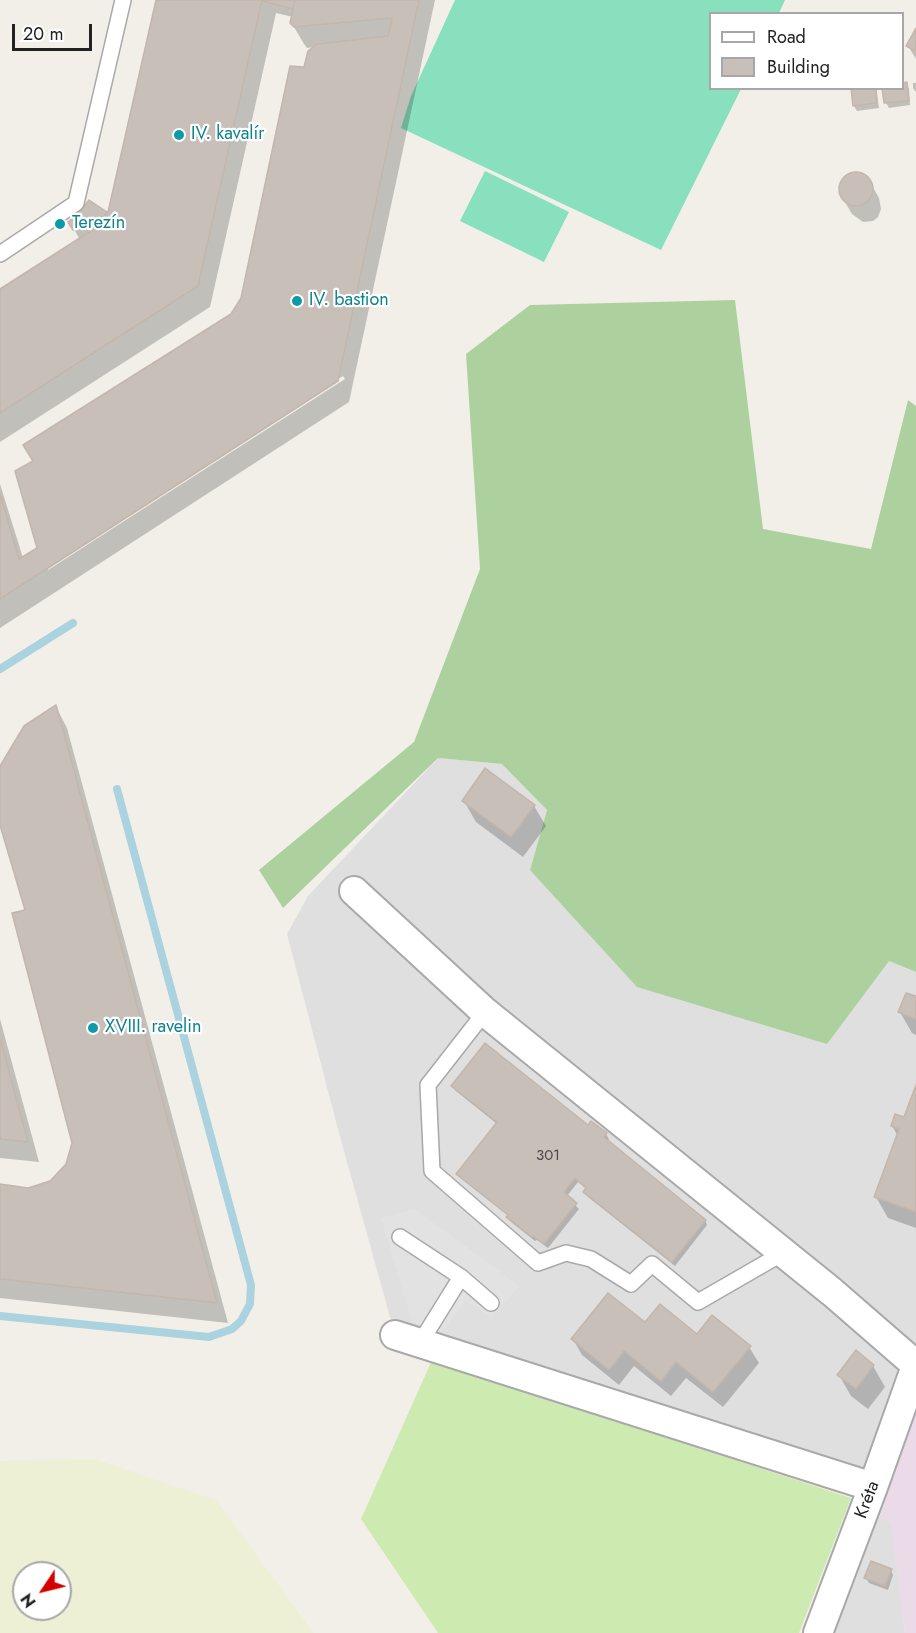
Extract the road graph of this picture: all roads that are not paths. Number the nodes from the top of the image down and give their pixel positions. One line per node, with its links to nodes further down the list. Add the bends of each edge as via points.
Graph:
1 (123, 0): 2 (lane, via 76,204)
2 (0, 254)
3 (354, 891): 4 (street)
4 (485, 1012): 6 (street); 6 (lane, via 428,1085 432,1171 537,1263 566,1252 591,1259 631,1284 652,1264 698,1302)
5 (400, 1237): 7 (lane)
6 (783, 1253): 10 (street)
7 (460, 1277): 8 (lane); 9 (lane)
8 (491, 1303)
9 (408, 1339): 11 (street)
10 (916, 1365): 11 (street, Kréta)
11 (873, 1487): 12 (street, Kréta)
12 (818, 1633)

